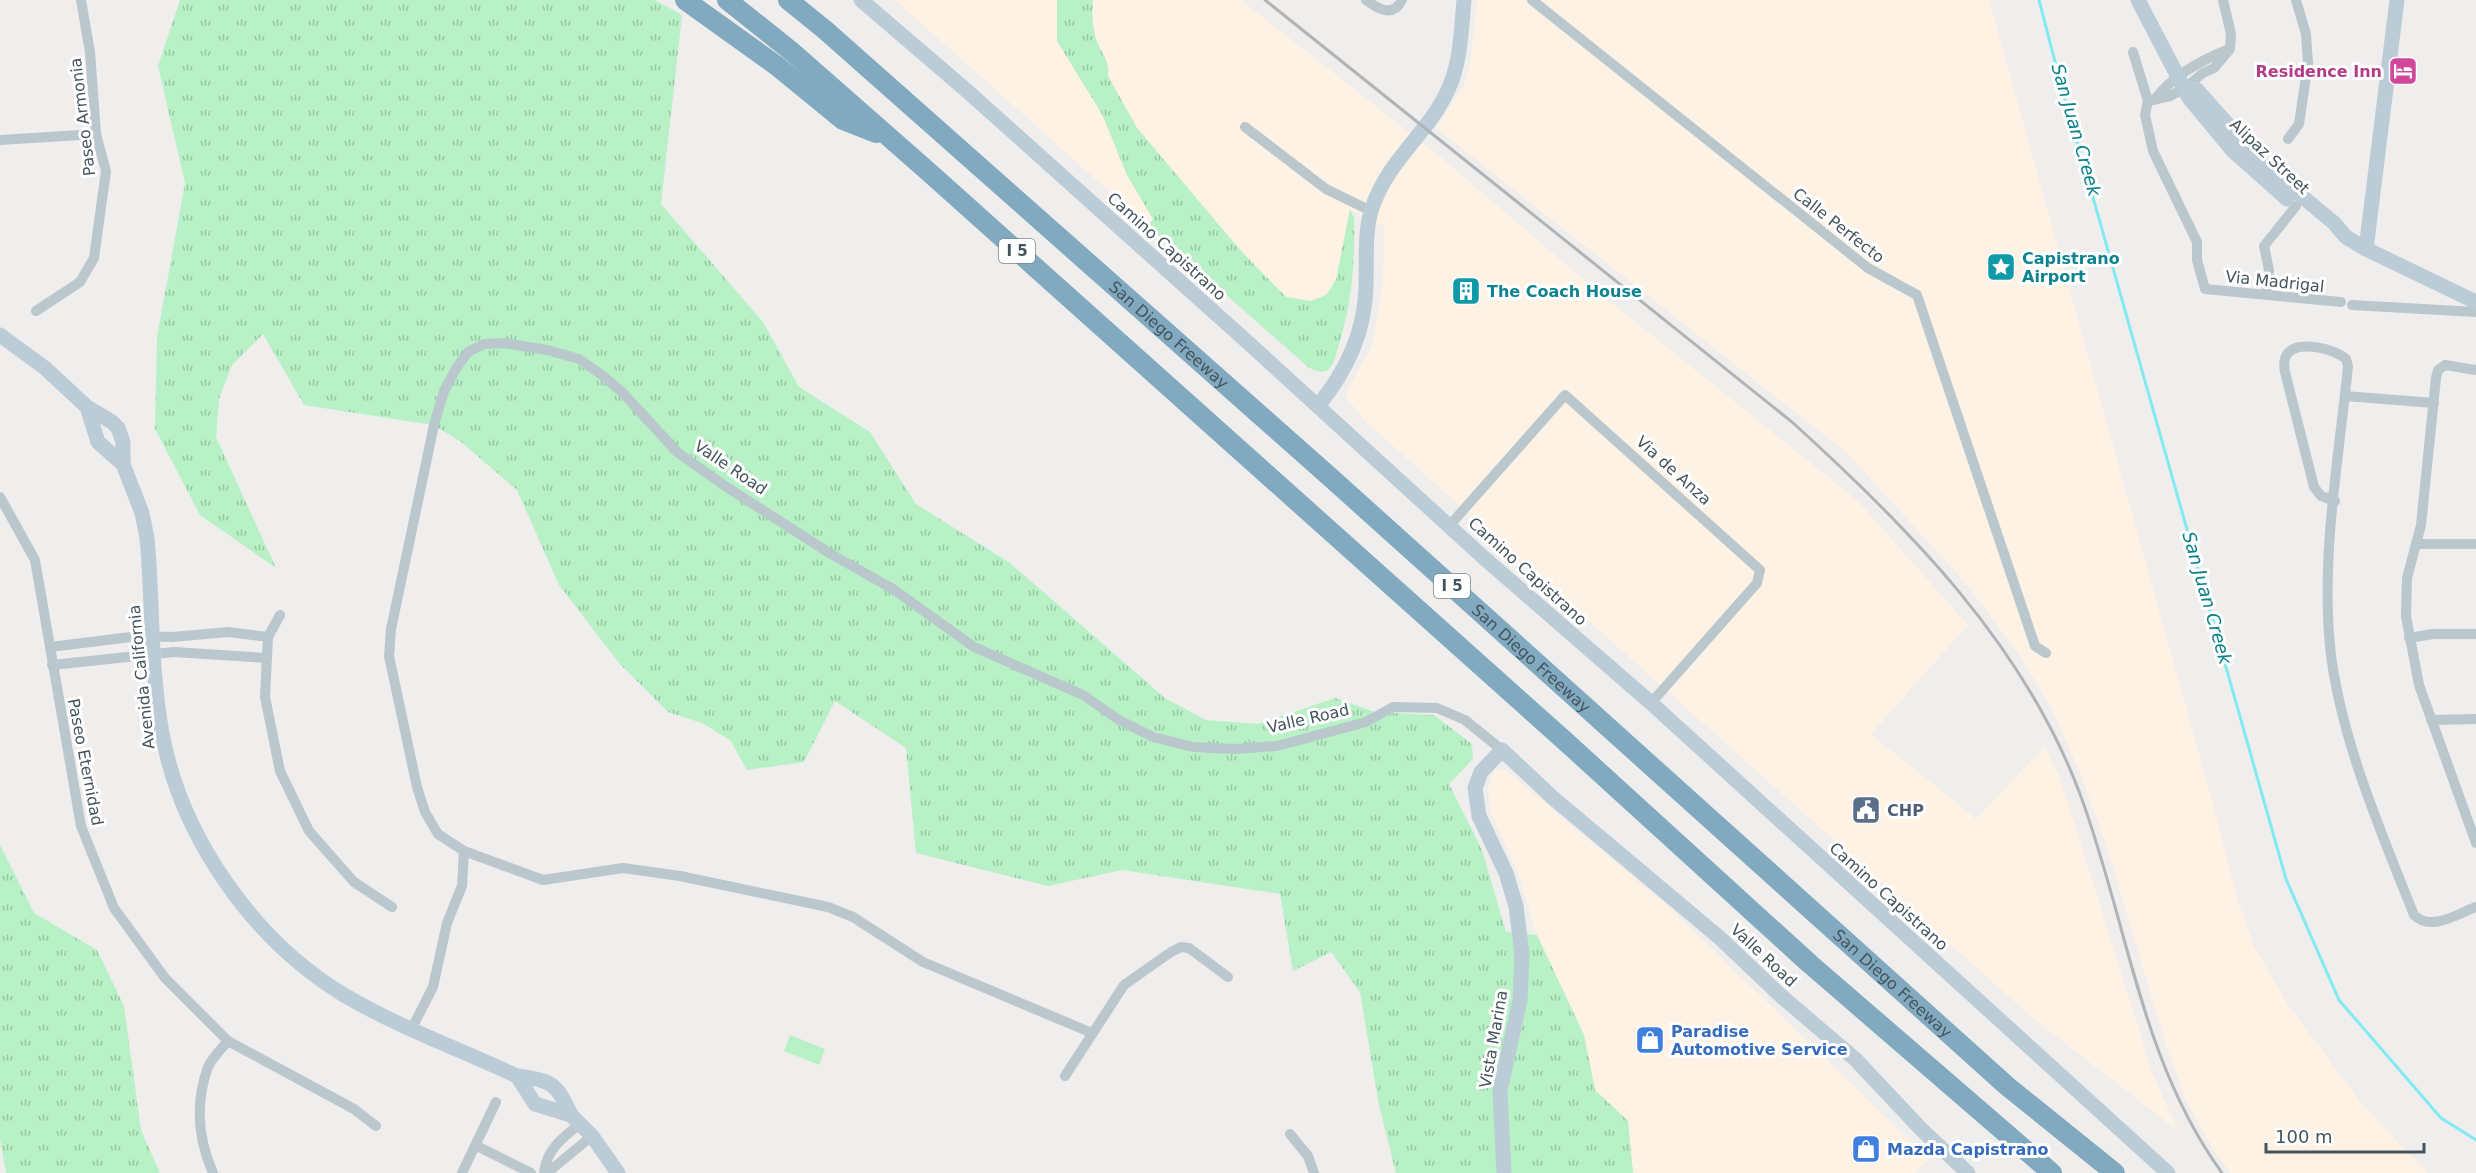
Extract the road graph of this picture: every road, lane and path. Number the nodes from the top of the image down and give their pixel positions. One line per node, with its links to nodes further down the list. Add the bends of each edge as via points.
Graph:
1 (81, 0): 18 (street, Paseo Armonia, via 90,51)
2 (685, 0): 19 (highway, via 777,66 843,120)
3 (727, 0): 19 (highway, I 5, via 791,51)
4 (788, 0): 85 (highway, San Diego Freeway / I 5, via 1330,477 2007,1086)
5 (861, 0): 34 (street, Camino Capistrano)
6 (1366, 0): 7 (street, via 1381,10 1394,9)
7 (1402, 0)
8 (1464, 0): 23 (street, via 1456,69 1448,90 1391,168)
9 (1532, 0): 51 (street, Calle Perfecto, via 1868,268 1917,295 2035,646)
10 (2138, 0): 15 (street, Alipaz Street)
11 (2223, 0): 15 (street, via 2231,34 2230,49 2214,68)
12 (2296, 0): 20 (street, via 2306,34 2307,63 2299,124)
13 (2397, 0): 25 (street)
14 (2133, 52): 16 (street, Via Madrigal)
15 (2182, 82): 16 (street, via 2170,96); 22 (street, Alipaz Street, via 2188,98 2233,151); 24 (street, Alipaz Street, via 2197,90 2262,163)
16 (2152, 100): 26 (street, Via Madrigal, via 2145,115 2153,151 2197,242 2197,260 2205,289)
17 (1245, 127): 23 (street, via 1326,189)
18 (96, 134): 21 (street); 28 (street, Paseo Armonia, via 106,171 94,258 80,282)
19 (886, 137): 84 (highway, I 5, via 1810,964)
20 (2288, 139)
21 (0, 140)
22 (2296, 206): 24 (street, Alipaz Street, via 2329,230); 26 (street, via 2264,246 2269,270)
23 (1371, 211): 34 (street, via 1364,320 1345,367)
24 (2345, 236): 25 (street, Alipaz Street)
25 (2366, 249): 27 (street, Alipaz Street)
26 (2266, 294): 29 (street, Via Madrigal)
27 (2476, 302)
28 (36, 311)
29 (2476, 312)
30 (0, 335): 35 (street, Avenida California, via 45,368)
31 (2476, 370): 33 (street, via 2445,365 2438,370)
32 (2345, 396): 33 (street); 38 (street); 38 (street, via 2348,366 2341,354 2303,348 2289,351 2285,358 2286,376 2314,487 2321,496)
33 (2434, 403): 40 (street)
34 (1318, 406): 39 (street, Camino Capistrano)
35 (87, 407): 36 (street, Avenida California, via 98,442); 36 (street, Avenida California, via 118,428 123,442)
36 (123, 464): 45 (street, Avenida California, via 147,538)
37 (0, 497): 49 (street, Paseo Eternidad, via 35,560)
38 (2335, 501): 63 (street, via 2328,606 2330,647 2335,681 2376,818 2414,915 2420,921 2436,922)
39 (1450, 525): 56 (street, Camino Capistrano); 56 (street, Via de Anza, via 1565,395 1642,462 1760,570 1753,588)
40 (2416, 544): 41 (street); 47 (street, via 2407,578)
41 (2476, 544)
42 (280, 615): 46 (street)
43 (228, 632): 45 (street); 46 (street); 52 (street)
44 (2476, 634): 47 (street)
45 (154, 637): 48 (street); 50 (street, Avenida California)
46 (268, 637): 53 (street)
47 (2409, 638): 58 (street)
48 (86, 643): 49 (street); 54 (street)
49 (50, 647): 55 (street, Paseo Eternidad)
50 (155, 653): 52 (street); 54 (street); 65 (street, Avenida California, via 162,732 170,766 186,811 216,867 260,924 316,975 369,1009)
51 (2046, 653)
52 (227, 655): 53 (street)
53 (267, 658): 62 (street, via 268,715 280,771 294,805 309,831 354,882)
54 (87, 661): 55 (street)
55 (52, 665): 67 (street, Paseo Eternidad, via 81,826 114,908 165,978)
56 (1651, 703): 86 (street, Camino Capistrano)
57 (2476, 719): 58 (street)
58 (2431, 720): 60 (street)
59 (1502, 750): 61 (street, Valle Road, via 1465,720 1437,708 1393,707 1366,723 1277,746 1193,747 1153,737 1083,695 974,647 893,589 725,486 677,452 622,393 579,359 536,348 484,344 468,352 444,391 422,478 390,643 394,686 420,800 438,834); 82 (street, Vista Marina, via 1481,772 1474,788 1479,816 1506,873 1516,906 1522,954 1520,1000 1500,1091); 83 (street, Valle Road, via 1855,1059)
60 (2476, 843)
61 (464, 851): 65 (street, via 462,886 447,923 433,987); 66 (street, Valle Road, via 543,880 623,868 828,907 853,917 923,962)
62 (392, 907)
63 (2476, 907)
64 (1228, 977): 66 (street, via 1201,955 1181,947 1125,985)
65 (412, 1028): 68 (street, Avenida California)
66 (1092, 1033): 69 (street)
67 (228, 1041): 72 (street, Paseo Eternidad, via 354,1109); 76 (street, via 208,1065 198,1108 202,1148)
68 (517, 1076): 71 (street, Avenida California, via 535,1104); 71 (street, Avenida California, via 552,1082)
69 (1065, 1076)
70 (496, 1102): 75 (street)
71 (575, 1120): 74 (street, Avenida California); 79 (street, via 551,1153)
72 (376, 1126)
73 (1290, 1134): 81 (street, via 1308,1156)
74 (592, 1136): 79 (street); 80 (street, Avenida California)
75 (477, 1146): 77 (street); 78 (street)
76 (213, 1173)
77 (462, 1173)
78 (531, 1173)
79 (545, 1173)
80 (618, 1173)
81 (1314, 1173)
82 (1504, 1173)
83 (1968, 1173)
84 (2052, 1173)
85 (2115, 1173)
86 (2168, 1173)

